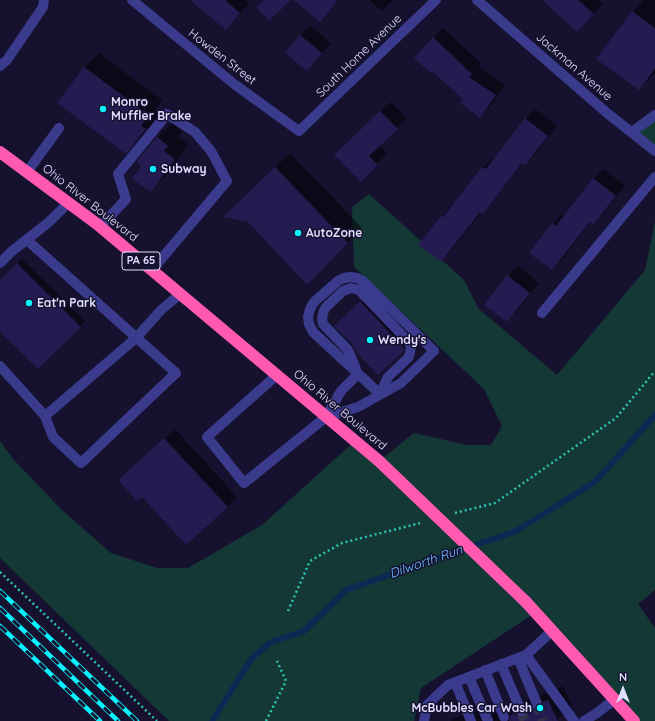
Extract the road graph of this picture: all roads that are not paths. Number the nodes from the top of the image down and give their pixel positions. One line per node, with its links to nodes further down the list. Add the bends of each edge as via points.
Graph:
1 (44, 0): 5 (street, via 43,7 7,60)
2 (132, 0): 8 (street, Howden Street, via 234,84)
3 (436, 0): 8 (street, South Home Avenue)
4 (477, 0): 9 (street, Jackman Avenue)
5 (0, 66)
6 (655, 115): 9 (street)
7 (59, 128): 12 (street)
8 (299, 131)
9 (632, 132): 10 (street, Jackman Avenue)
10 (655, 151)
11 (0, 152): 12 (highway, Ohio River Boulevard / PA 65)
12 (27, 172): 14 (highway, Ohio River Boulevard / PA 65)
13 (655, 177): 20 (street)
14 (68, 203): 15 (highway, Ohio River Boulevard / PA 65); 16 (street)
15 (100, 227): 18 (highway, Ohio River Boulevard / PA 65); 18 (street, via 126,199 118,174 167,114 195,132 211,151 227,181)
16 (27, 240): 17 (street); 21 (street)
17 (0, 263)
18 (152, 270): 19 (highway, Ohio River Boulevard / PA 65)
19 (180, 294): 21 (street, via 161,310); 24 (highway, Ohio River Boulevard / PA 65)
20 (542, 313)
21 (136, 338): 26 (street); 26 (street, via 176,373 81,463 53,437)
22 (0, 366): 26 (street)
23 (358, 374): 25 (street); 25 (street, via 348,350 323,324 322,319 327,306 343,291 351,288 360,290 411,347 409,357 388,377); 25 (street, via 313,332 308,316 314,302 338,281 350,277 363,281 434,351 401,382); 27 (street, via 341,392)
24 (277, 375): 27 (highway, Ohio River Boulevard / PA 65); 27 (street, via 207,437 244,483)
25 (380, 394): 27 (street, via 358,407)
26 (45, 416)
27 (326, 417): 28 (highway, Ohio River Boulevard / PA 65, bridge, via 379,461 526,602)
28 (552, 631): 29 (street); 34 (highway, Ohio River Boulevard / PA 65)
29 (522, 657): 30 (street); 35 (street); 41 (street)
30 (501, 664): 31 (street); 36 (street)
31 (485, 670): 32 (street); 37 (street)
32 (469, 677): 33 (street); 40 (street)
33 (452, 683): 38 (street, via 427,705); 39 (street)
34 (615, 699): 42 (street); 43 (highway, Ohio River Boulevard / PA 65)
35 (537, 704)
36 (521, 711)
37 (504, 717)
38 (424, 721)
39 (471, 721)
40 (488, 721)
41 (574, 721)
42 (584, 721)
43 (634, 721)

